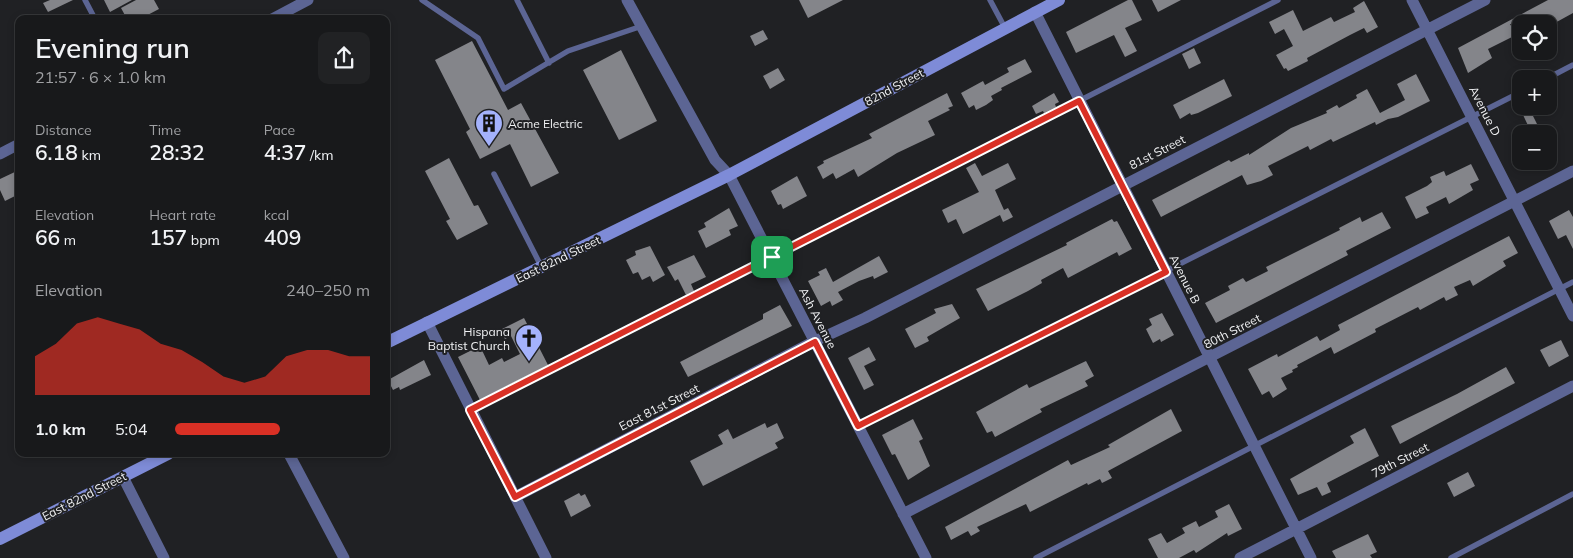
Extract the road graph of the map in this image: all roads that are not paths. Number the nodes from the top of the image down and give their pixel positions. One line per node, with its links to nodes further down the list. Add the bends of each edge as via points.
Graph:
1 (85, 0): 12 (lane)
2 (308, 0): 13 (street)
3 (422, 0): 17 (lane, via 478,38 504,89)
4 (517, 0): 17 (lane)
5 (627, 0): 14 (street, Ash Avenue)
6 (990, 0): 15 (lane)
7 (1059, 0): 11 (street, 82nd Street)
8 (1278, 0): 21 (lane)
9 (1412, 0): 16 (street, Avenue D)
10 (1485, 0): 16 (street, 81st Street)
11 (1035, 12): 15 (street, 82nd Street); 21 (street, Avenue B)
12 (92, 15)
13 (280, 15)
14 (642, 26): 17 (lane, via 568,51); 27 (street, Ash Avenue, via 715,160)
15 (1005, 28): 27 (street, 82nd Street)
16 (1427, 30): 22 (street, Avenue D); 28 (street, 81st Street)
17 (550, 63)
18 (1573, 65): 19 (lane)
19 (1557, 73)
20 (1512, 97): 22 (lane)
21 (1079, 101): 28 (street, Avenue B); 30 (lane)
22 (1472, 117): 29 (street, Avenue D); 32 (lane)
23 (15, 146): 24 (street)
24 (0, 154)
25 (1573, 172): 29 (street, 80th Street)
26 (494, 174): 31 (lane)
27 (729, 175): 30 (street, Ash Avenue); 31 (street, East 82nd Street)
28 (1122, 186): 32 (street, Avenue B); 38 (street, 81st Street)
29 (1515, 201): 34 (street, Avenue D); 39 (street, 80th Street)
30 (772, 257): 38 (street, Ash Avenue); 41 (lane)
31 (541, 266): 36 (street, East 82nd Street)
32 (1166, 272): 39 (street, Avenue B); 42 (lane)
33 (1573, 282): 34 (lane)
34 (1559, 289): 35 (street, Avenue D); 43 (lane)
35 (1573, 316)
36 (427, 322): 37 (street, East 82nd Street); 41 (street)
37 (390, 341)
38 (815, 342): 42 (street, Ash Avenue); 48 (street, East 81st Street)
39 (1210, 358): 43 (street, Avenue B); 49 (street, 80th Street)
40 (1573, 386): 50 (street, 79th Street)
41 (470, 410): 48 (street)
42 (858, 426): 49 (street, Ash Avenue)
43 (1254, 446): 50 (street, Avenue B); 56 (lane)
44 (162, 457): 46 (street, East 82nd Street)
45 (291, 457): 53 (street)
46 (123, 477): 51 (street, East 82nd Street); 52 (street)
47 (1573, 494): 59 (lane)
48 (515, 497): 54 (street)
49 (903, 514): 55 (street, Ash Avenue)
50 (1296, 528): 57 (street, 79th Street); 58 (street, Avenue B)
51 (0, 539)
52 (164, 558)
53 (344, 558)
54 (546, 558)
55 (926, 558)
56 (1036, 558)
57 (1240, 558)
58 (1311, 558)
59 (1451, 558)

